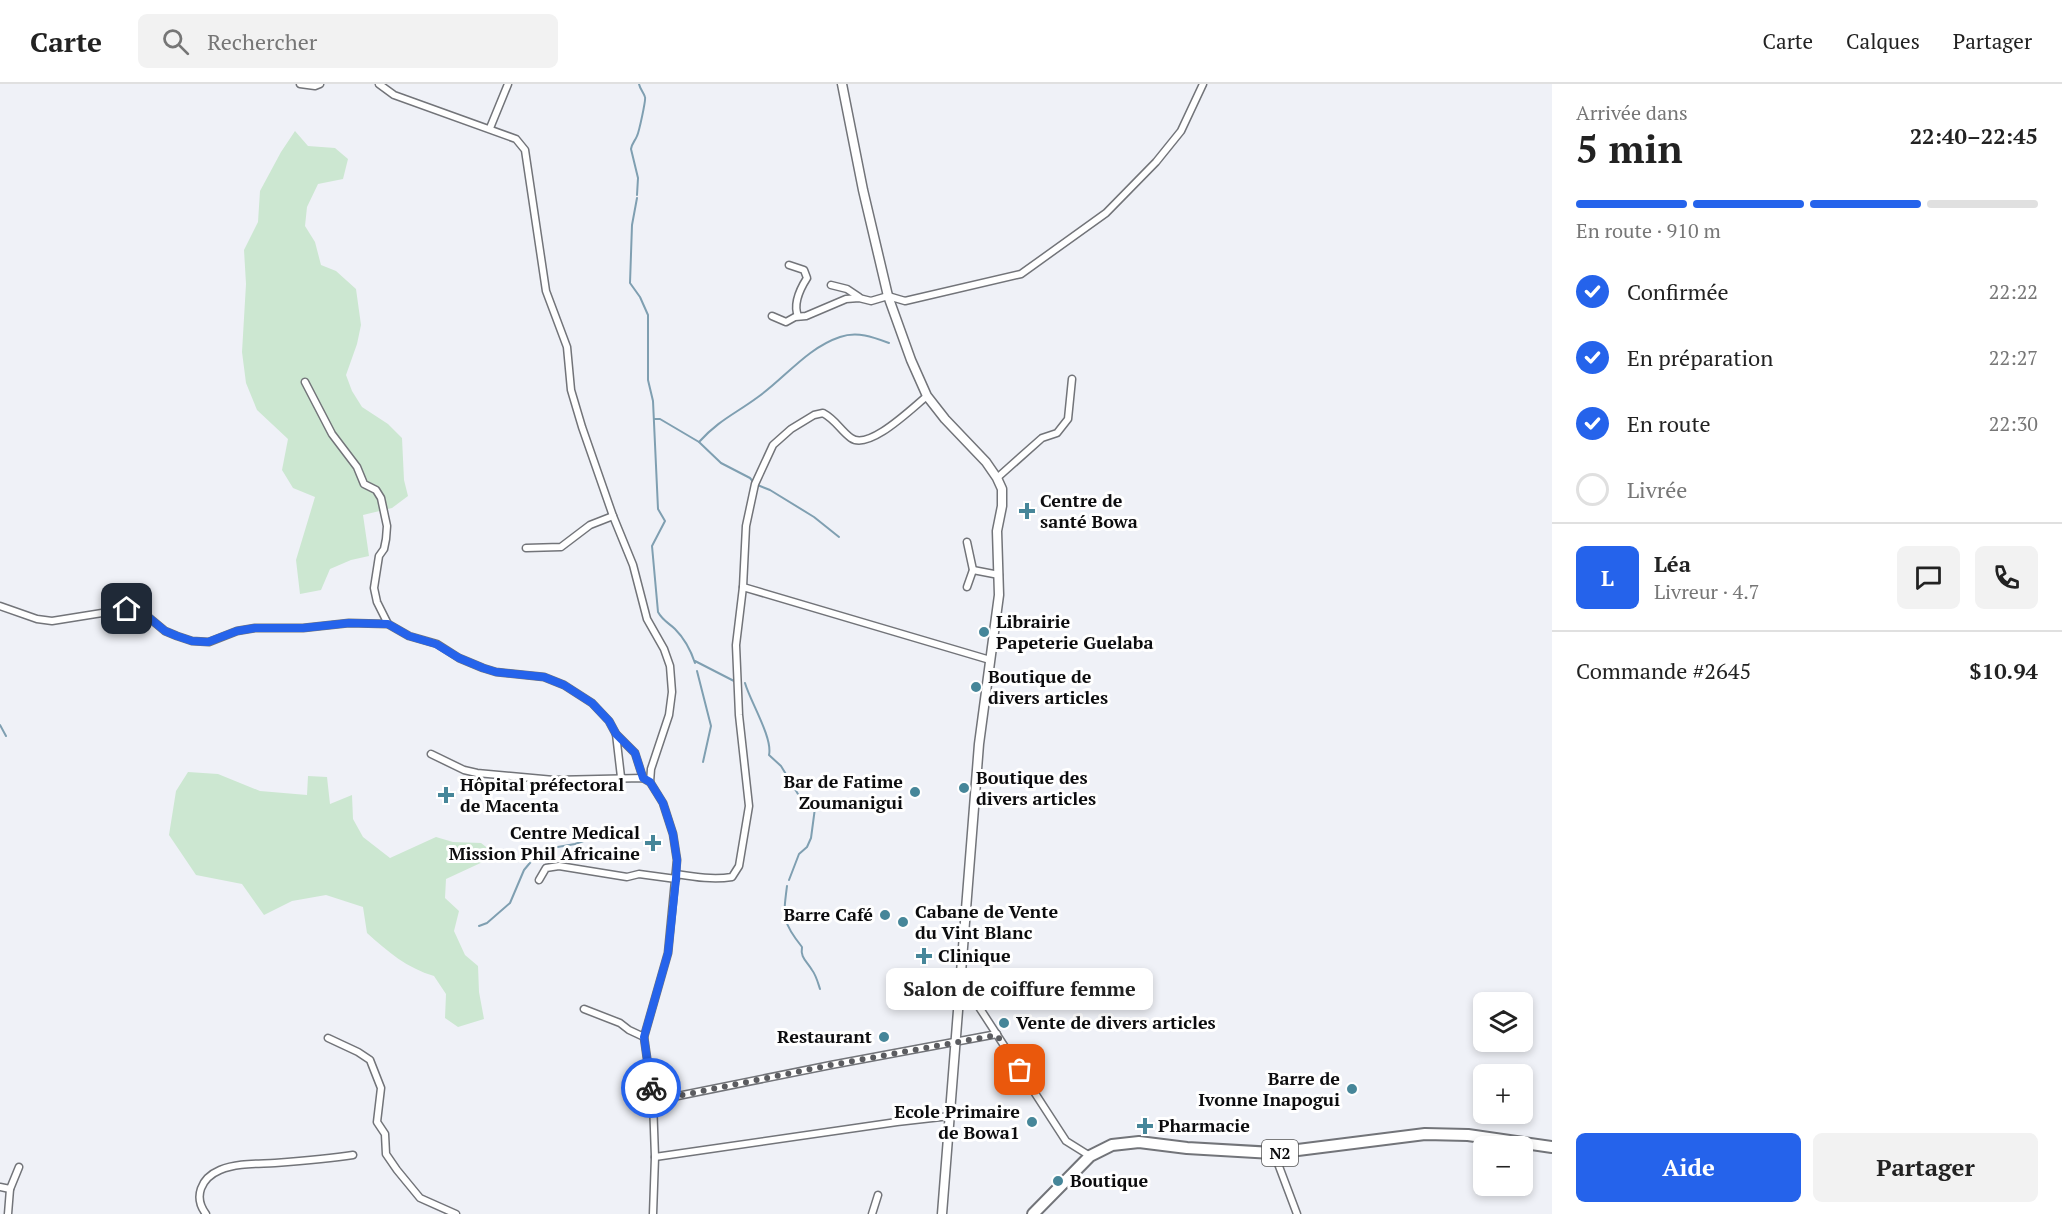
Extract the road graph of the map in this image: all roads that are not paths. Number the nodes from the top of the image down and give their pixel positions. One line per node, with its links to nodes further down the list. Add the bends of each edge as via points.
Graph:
1 (300, 84): 2 (street)
2 (320, 84)
3 (379, 84): 7 (street, via 394,95)
4 (508, 84): 7 (street)
5 (842, 84): 10 (main road)
6 (1203, 84): 10 (street, via 1181,131 1156,162 1106,213 1020,274 906,301)
7 (490, 128): 18 (street, via 516,139 525,150 546,291 567,347 572,390 582,427)
8 (789, 265): 13 (street, via 804,270 807,278 798,296)
9 (831, 285): 11 (street, via 847,289)
10 (888, 296): 11 (street, via 871,301); 16 (main road)
11 (859, 298): 13 (street)
12 (772, 316): 13 (street, via 786,322)
13 (798, 316)
14 (1072, 379): 17 (street, via 1068,419 1057,433 1042,438)
15 (305, 382): 26 (street, via 364,484 381,498 386,539 374,588)
16 (927, 396): 17 (main road); 23 (street, via 874,438 851,438 823,413 791,429 773,445 751,501)
17 (997, 478): 22 (main road, via 1002,489 997,531)
18 (613, 516): 20 (street, via 590,525 561,547); 32 (street, via 633,565 647,619 669,666 669,715)
19 (967, 542): 21 (street)
20 (526, 548)
21 (972, 570): 22 (street); 24 (street)
22 (999, 575): 27 (main road)
23 (743, 587): 27 (street); 33 (street, via 737,626 738,715 749,806 739,866 732,877)
24 (968, 587)
25 (0, 606): 26 (street, via 52,621 127,609 147,616 177,636 208,642 255,628)
26 (388, 624): 28 (street, via 483,668 544,677 564,685 592,703)
27 (990, 660): 35 (main road, via 979,744)
28 (616, 734): 30 (street); 31 (street, via 635,753)
29 (431, 754): 30 (street, via 477,773 554,780)
30 (621, 777): 31 (street)
31 (643, 778): 32 (street)
32 (650, 782): 33 (street, via 670,824)
33 (676, 876): 34 (street, via 627,877 559,866 546,867); 38 (street, via 668,953)
34 (539, 880)
35 (962, 976): 37 (street); 40 (main road)
36 (584, 1009): 38 (street)
37 (997, 1035): 40 (street); 46 (street, via 1066,1141)
38 (644, 1037): 41 (street)
39 (328, 1038): 54 (street, via 370,1060 381,1088 377,1122 385,1134 386,1154 397,1170 420,1198)
40 (955, 1042): 41 (street); 42 (main road)
41 (653, 1101): 47 (street)
42 (950, 1116): 47 (street); 57 (main road)
43 (1552, 1147): 44 (highway, N2, via 1447,1133)
44 (1274, 1153): 46 (highway, N2, via 1127,1142 1112,1144); 59 (street)
45 (353, 1155): 53 (street, via 221,1170 202,1185 200,1204)
46 (1090, 1156): 58 (highway, N2)
47 (656, 1157): 55 (street)
48 (19, 1167): 50 (street)
49 (0, 1187): 50 (street)
50 (10, 1189): 52 (street)
51 (878, 1195): 56 (street)
52 (8, 1214)
53 (206, 1214)
54 (456, 1214)
55 (653, 1214)
56 (872, 1214)
57 (942, 1214)
58 (1033, 1214)
59 (1297, 1214)

